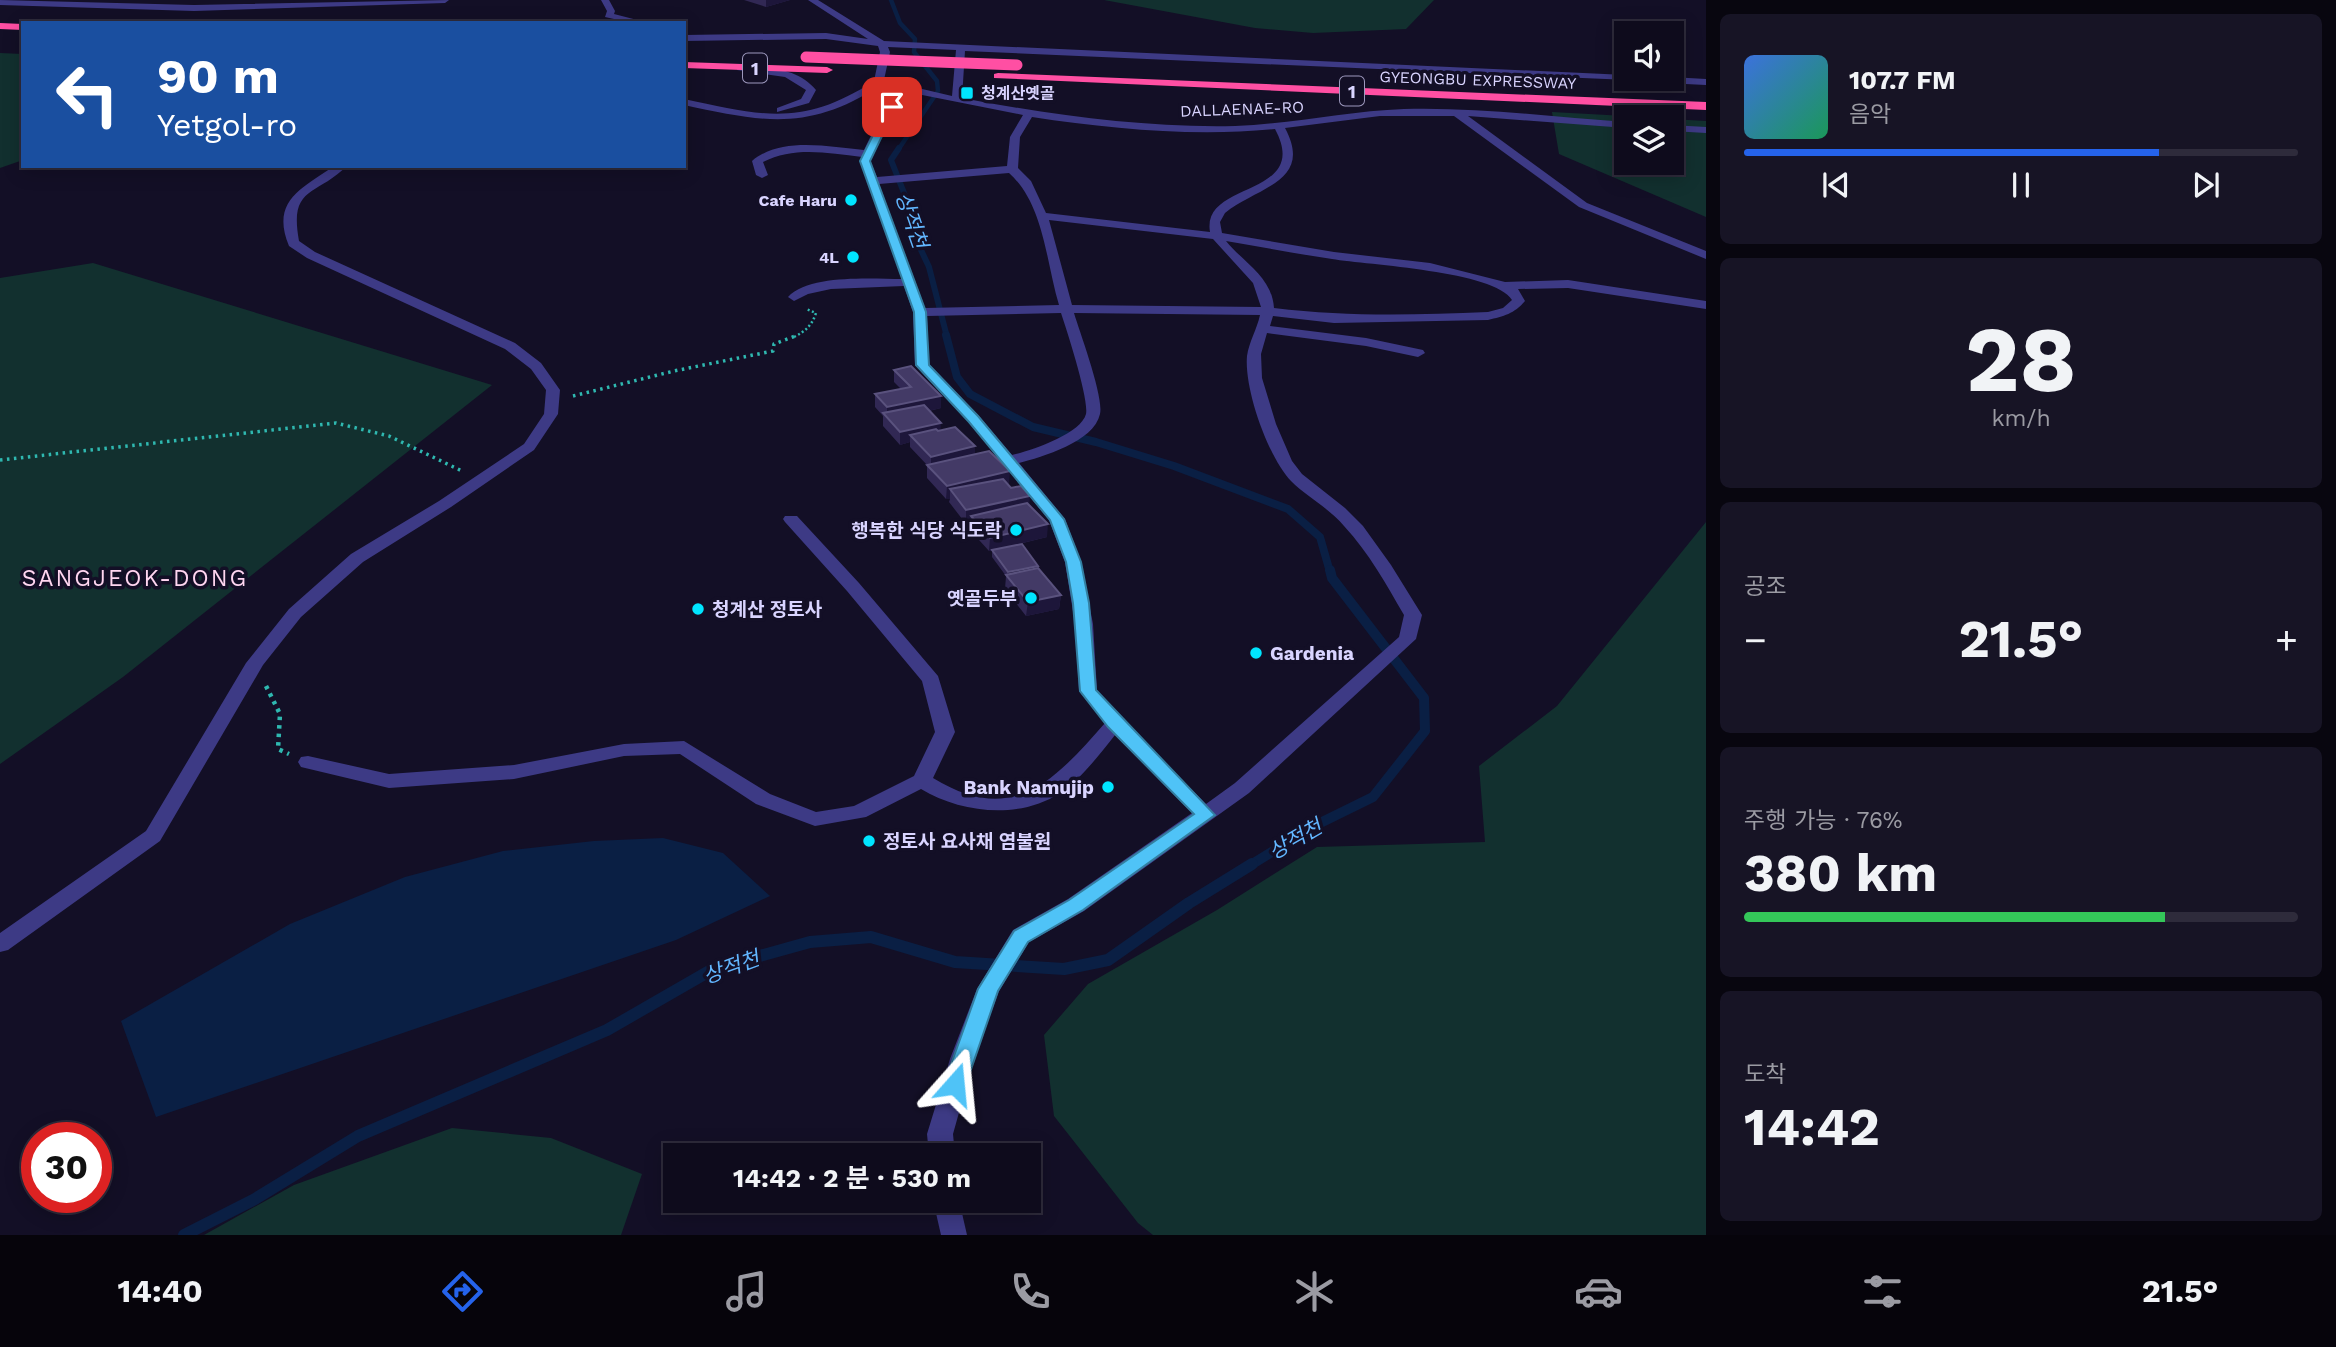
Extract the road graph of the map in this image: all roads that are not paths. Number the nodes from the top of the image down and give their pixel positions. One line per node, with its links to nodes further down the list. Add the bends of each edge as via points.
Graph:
1 (445, 0): 4 (street)
2 (605, 0): 6 (street, via 611,11 608,15)
3 (812, 0): 12 (street)
4 (417, 1): 5 (street, via 194,8)
5 (0, 2)
6 (636, 21)
7 (0, 26): 8 (highway)
8 (21, 27)
9 (0, 38): 11 (highway)
10 (686, 38): 12 (street, via 826,37)
11 (21, 39)
12 (882, 44): 13 (street); 19 (street, via 885,52)
13 (961, 48): 17 (street); 23 (street)
14 (686, 52): 22 (highway, GYEONGBU EXPRESSWAY / 1, bridge)
15 (686, 65): 16 (highway, 1)
16 (729, 67): 25 (highway, GYEONGBU EXPRESSWAY / 1); 26 (street, via 788,76 811,90 805,100 781,110)
17 (1614, 77)
18 (1684, 81): 20 (street)
19 (879, 82): 21 (street); 26 (street, via 817,113 763,116)
20 (1706, 82)
21 (911, 90): 23 (street, DALLAENAE-RO); 33 (street, via 880,127)
22 (1706, 92)
23 (957, 99): 27 (street, DALLAENAE-RO)
24 (686, 102): 26 (street)
25 (1706, 106)
26 (720, 110)
27 (1029, 113): 30 (street, DALLAENAE-RO, via 1133,126); 35 (street, via 1015,138)
28 (1457, 113): 29 (street, DALLAENAE-RO); 30 (street, DALLAENAE-RO, via 1363,114); 40 (street, via 1583,205)
29 (1614, 124)
30 (1279, 127): 39 (street, via 1289,160 1276,178 1221,208 1216,218)
31 (1684, 129): 32 (street)
32 (1706, 130)
33 (868, 154): 36 (street, via 791,147 757,161); 37 (street, via 865,161)
34 (339, 168): 56 (street, via 295,198 289,219 293,243 510,346 536,366 554,390 551,414 529,447 357,558 295,613 255,663 153,836)
35 (1012, 169): 37 (street); 38 (street, via 1025,181)
36 (762, 175)
37 (881, 180): 41 (street)
38 (1042, 216): 39 (street); 45 (street)
39 (1217, 236): 42 (street, via 1430,267); 46 (street, via 1263,288)
40 (1706, 255)
41 (910, 282): 43 (street, via 819,286 801,290); 47 (street)
42 (1505, 286): 44 (street, via 1569,284); 46 (street, via 1519,301 1508,311 1488,316 1356,320)
43 (794, 297)
44 (1706, 305)
45 (1066, 309): 46 (street); 47 (street); 50 (street, via 1094,412 1085,426 1049,452)
46 (1268, 311): 48 (street)
47 (920, 312): 50 (street, via 922,365)
48 (1264, 329): 49 (street); 55 (street, via 1254,354 1254,381 1285,463 1347,518 1381,561 1413,615 1407,639 1261,771)
49 (1418, 353)
50 (1009, 461): 52 (street, via 1057,519 1076,574 1088,691)
51 (791, 519): 54 (street, via 931,680 945,732)
52 (1115, 723): 54 (street, via 1051,789 1017,802 971,802 942,794); 55 (street)
53 (308, 762): 54 (street, via 390,781 514,772 624,750 684,747 763,799 815,820 859,812)
54 (922, 779)
55 (1205, 815): 57 (street, via 1076,905 1021,936 988,989 962,1059)
56 (0, 944)
57 (941, 1143)
58 (949, 1213): 59 (street)
59 (954, 1235)

